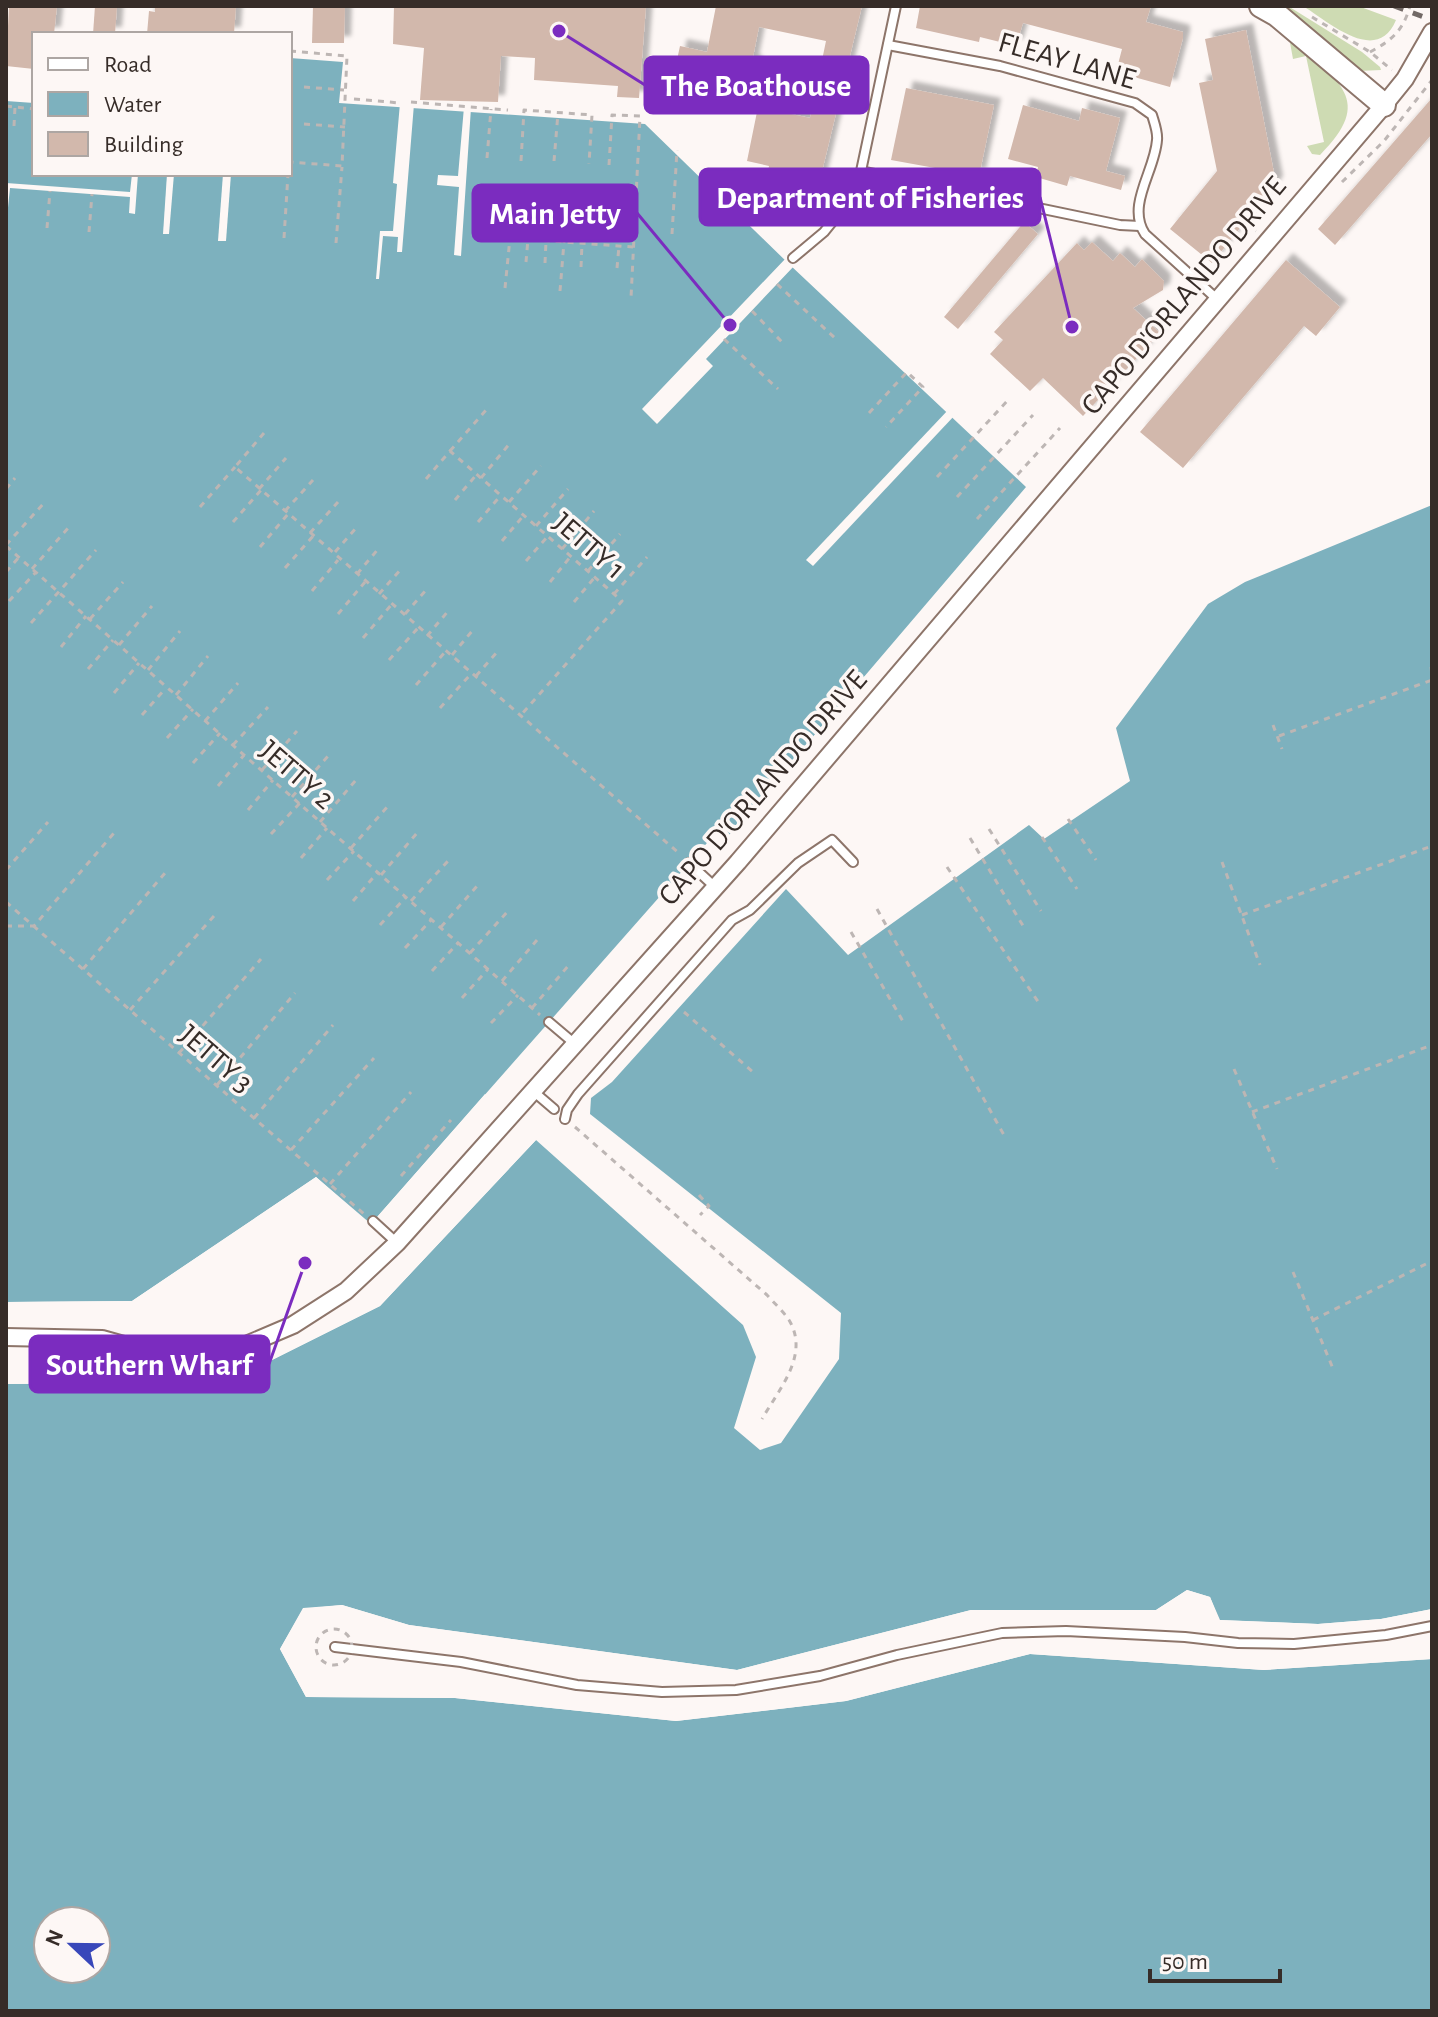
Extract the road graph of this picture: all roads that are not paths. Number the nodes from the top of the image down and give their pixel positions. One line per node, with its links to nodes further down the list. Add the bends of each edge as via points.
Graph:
1 (896, 6): 4 (lane)
2 (1261, 6): 5 (street)
3 (1432, 32): 5 (street, CAPO D'ORLANDO DRIVE)
4 (888, 45): 6 (lane); 7 (lane, FLEAY LANE, via 1000,66 1135,103 1152,115 1158,139 1140,199)
5 (1384, 105): 9 (street, CAPO D'ORLANDO DRIVE)
6 (861, 171): 7 (lane); 8 (lane, via 849,201)
7 (1140, 226): 9 (lane)
8 (793, 258)
9 (1218, 300): 12 (street, CAPO D'ORLANDO DRIVE)
10 (853, 862): 17 (lane, via 832,840 732,920 578,1094)
11 (689, 863): 12 (lane)
12 (716, 887): 14 (street, CAPO D'ORLANDO DRIVE)
13 (549, 1022): 14 (lane)
14 (575, 1044): 15 (street, CAPO D'ORLANDO DRIVE)
15 (533, 1091): 16 (lane); 19 (street, CAPO D'ORLANDO DRIVE)
16 (554, 1109)
17 (565, 1119)
18 (373, 1221): 19 (lane)
19 (397, 1243): 20 (street, CAPO D'ORLANDO DRIVE, via 346,1291 293,1325 239,1348 156,1352 102,1339)
20 (6, 1337)
21 (1432, 1626): 22 (lane, via 1294,1644 1066,1631 1002,1633 820,1676 736,1690 662,1692 577,1685 461,1662)
22 (335, 1647)

